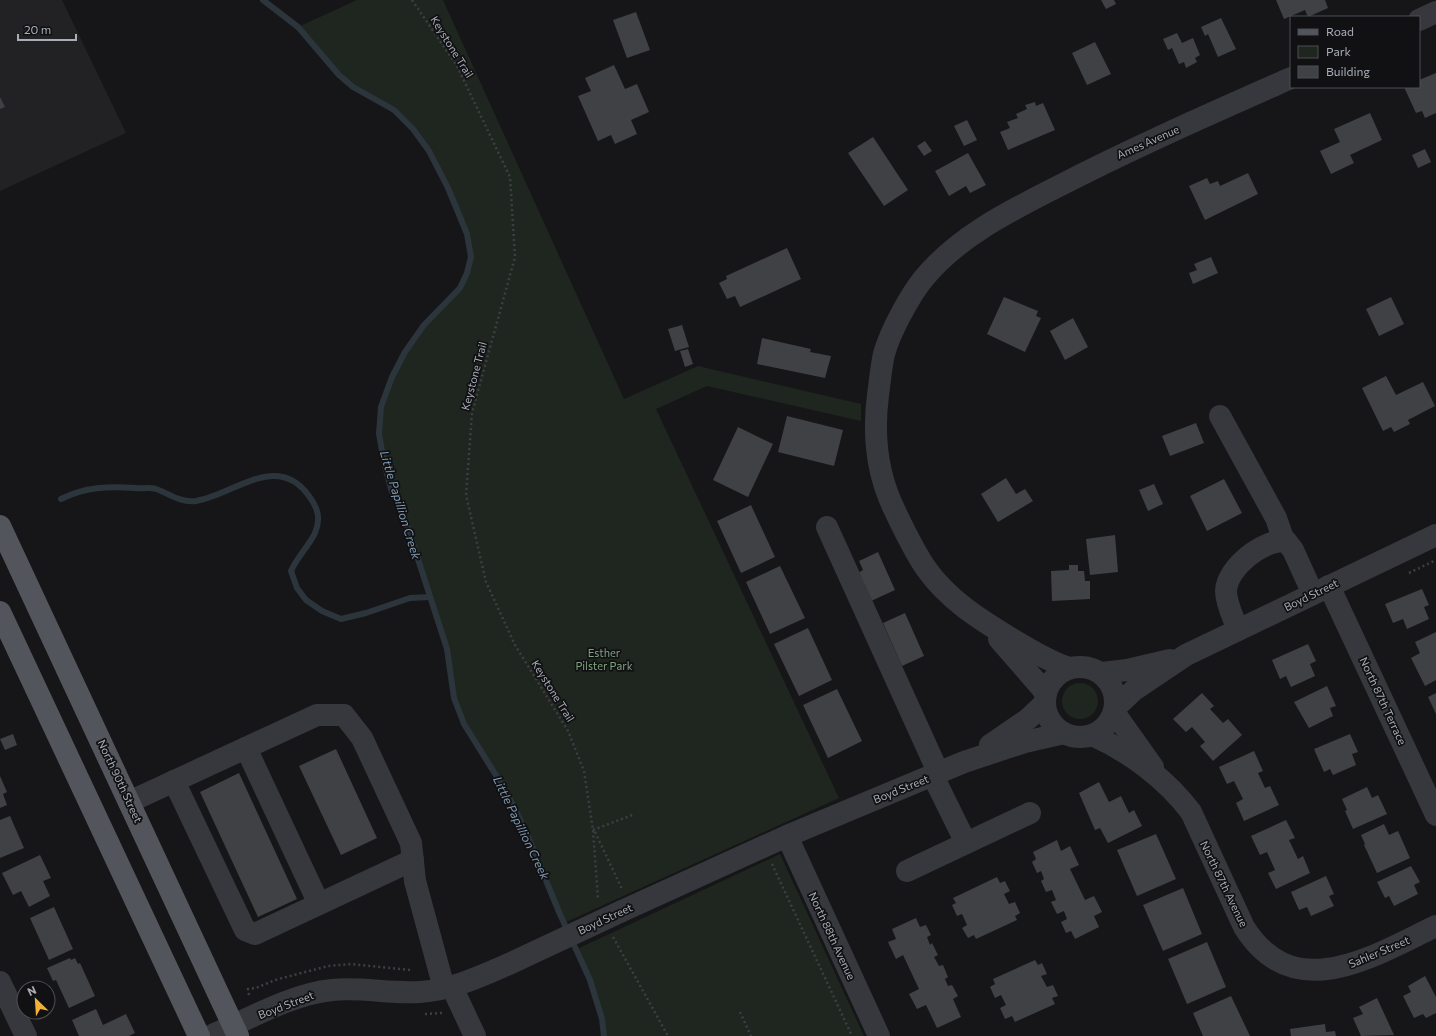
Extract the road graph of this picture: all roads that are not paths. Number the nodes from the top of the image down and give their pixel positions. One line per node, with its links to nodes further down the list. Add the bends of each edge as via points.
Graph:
1 (1436, 12): 2 (street)
2 (1420, 20)
3 (1290, 78): 12 (street, Ames Avenue, via 1114,158 1007,213 950,251 924,278 912,296 885,350 876,411 880,473 890,501 914,551 926,569 945,591)
4 (1220, 416): 8 (street, via 1276,518)
5 (0, 526): 9 (main road, North 90th Street)
6 (827, 527): 23 (street)
7 (1436, 535): 10 (street, Boyd Street)
8 (1284, 541): 10 (street, North 87th Terrace, via 1294,550); 13 (street, via 1276,541 1243,560 1232,574 1226,591)
9 (6, 554): 26 (main road, North 90th Street)
10 (1321, 590): 13 (street, Boyd Street); 28 (street, North 87th Terrace)
11 (0, 612): 40 (main road)
12 (978, 618): 15 (street, via 1041,656); 17 (street, via 1027,669)
13 (1238, 630): 14 (street, Boyd Street)
14 (1186, 655): 16 (street, Boyd Street, via 1139,668); 18 (street, Boyd Street, via 1134,690)
15 (1069, 668): 16 (street, Boyd Street, via 1086,667); 17 (street, Boyd Street, via 1051,682)
16 (1102, 673): 18 (street, via 1115,692)
17 (1046, 698): 19 (street, via 1048,716 1054,726); 22 (street, Boyd Street, via 1012,731)
18 (1114, 710): 20 (street, Boyd Street, via 1107,725); 25 (street, North 87th Avenue)
19 (1064, 733): 20 (street, Boyd Street, via 1075,737); 22 (street, Boyd Street, via 1025,742)
20 (1092, 735): 25 (street, North 87th Avenue, via 1138,761)
21 (246, 748): 24 (street); 31 (street, via 317,715 344,715 365,745 411,843); 33 (street)
22 (964, 762): 23 (street, Boyd Street)
23 (936, 775): 29 (street, Boyd Street); 30 (street)
24 (174, 781): 26 (street); 33 (street, via 244,930 255,934)
25 (1167, 786): 35 (street, North 87th Avenue, via 1190,812 1253,941 1279,962)
26 (130, 802): 38 (main road, North 90th Street)
27 (1030, 813): 30 (street)
28 (1436, 815)
29 (787, 836): 37 (street, Boyd Street, bridge, via 623,902 509,964); 43 (street, North 88th Avenue)
30 (966, 843): 32 (street)
31 (413, 860): 33 (street); 37 (street, via 415,881)
32 (907, 871)
33 (319, 904)
34 (1436, 926): 35 (street, Sahler Street, via 1348,966 1325,970)
35 (1295, 968)
36 (0, 982): 39 (street)
37 (448, 988): 38 (street, Boyd Street, via 420,992 358,988 318,992 302,997); 42 (street)
38 (236, 1031): 41 (street, Boyd Street)
39 (26, 1036)
40 (199, 1036)
41 (210, 1036)
42 (475, 1036)
43 (879, 1036)

